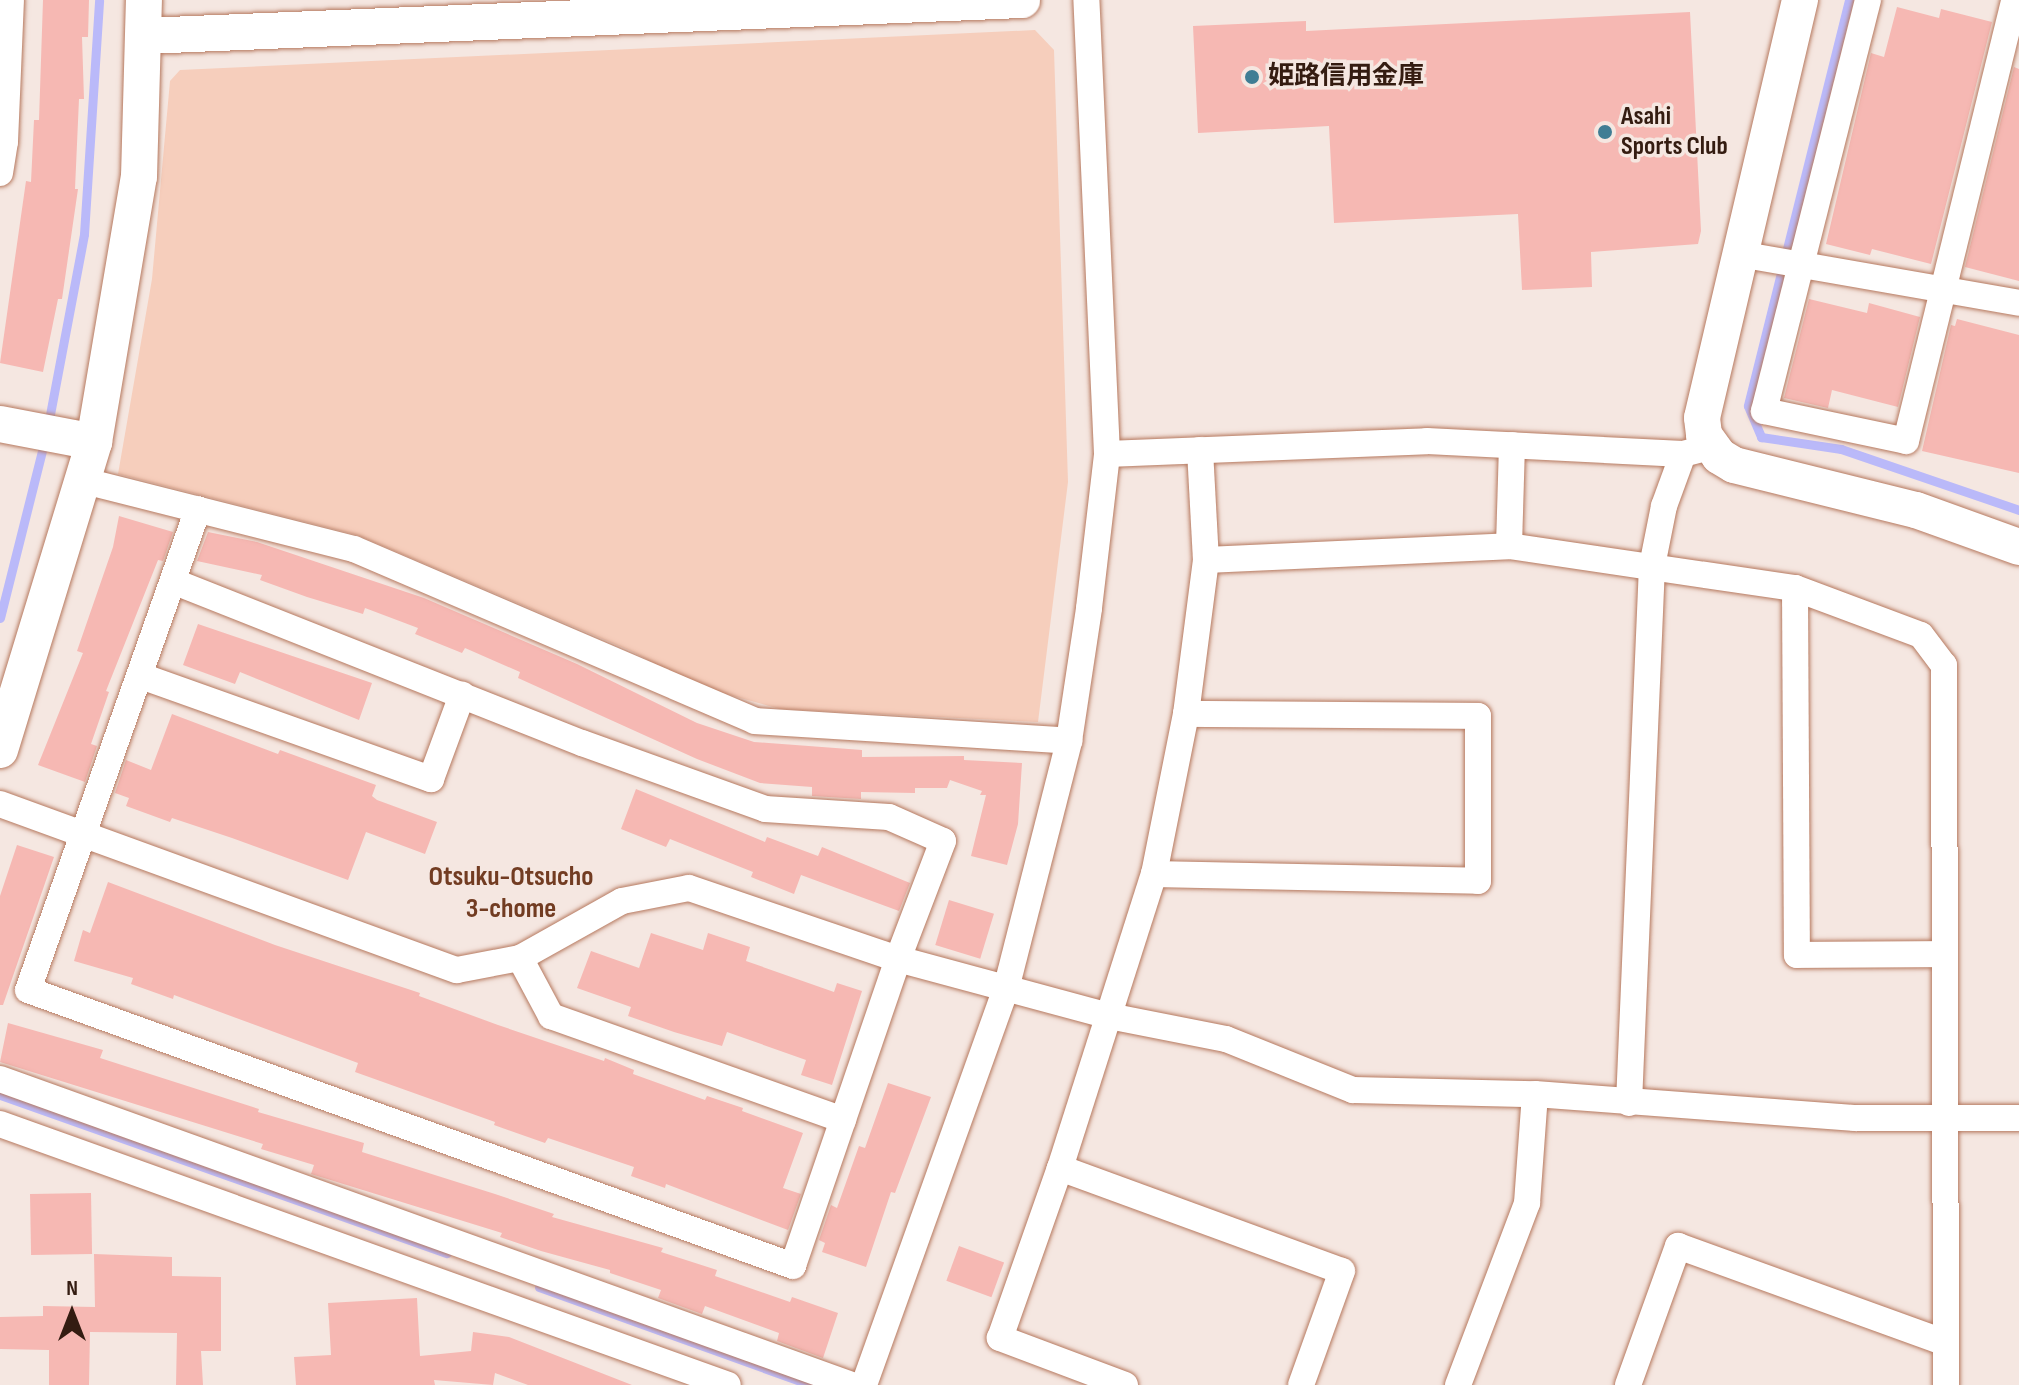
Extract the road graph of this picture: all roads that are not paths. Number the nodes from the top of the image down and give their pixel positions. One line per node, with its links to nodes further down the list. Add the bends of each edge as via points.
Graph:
1 (11, 0): 9 (street)
2 (144, 0): 8 (street)
3 (1022, 0): 8 (street)
4 (1086, 0): 19 (street)
5 (1800, 0): 10 (street)
6 (1868, 0): 11 (street)
7 (2014, 0): 12 (street)
8 (144, 36): 15 (street, via 139,177)
9 (0, 173)
10 (1739, 254): 11 (street); 18 (street, via 1702,418 1704,435)
11 (1801, 267): 12 (street); 12 (street, via 1764,411 1906,441)
12 (1941, 291): 13 (street)
13 (2019, 303)
14 (0, 424): 15 (street)
15 (94, 442): 20 (street)
16 (1512, 445): 17 (street, via 1427,441); 18 (street); 22 (street)
17 (1200, 450): 19 (street); 24 (street)
18 (1696, 450): 23 (street, via 1734,465 1916,510); 25 (street, via 1664,506)
19 (1107, 454): 31 (street)
20 (85, 481): 21 (street); 32 (street)
21 (198, 509): 26 (street); 31 (street, via 354,549 755,721)
22 (1509, 546): 24 (street); 25 (street)
23 (2019, 547)
24 (1206, 560): 30 (street)
25 (1652, 566): 27 (street); 43 (street)
26 (175, 582): 28 (street); 29 (street)
27 (1795, 588): 36 (street, via 1921,635 1944,665); 36 (street, via 1797,955)
28 (141, 676): 29 (street, via 431,779); 34 (street)
29 (462, 695): 38 (street, via 765,809 889,817 943,841)
30 (1186, 714): 35 (street); 35 (street, via 1478,716 1478,881)
31 (1069, 741): 39 (street)
32 (0, 750)
33 (0, 804): 34 (street)
34 (84, 836): 37 (street, via 457,970); 46 (street, via 28,990 793,1266)
35 (1154, 874): 40 (street)
36 (1945, 954): 44 (street)
37 (520, 958): 38 (street, via 622,901 689,888); 46 (street, via 551,1016)
38 (898, 959): 39 (street); 46 (street)
39 (1006, 989): 40 (street); 52 (street)
40 (1109, 1016): 42 (street, via 1226,1039 1353,1090); 48 (street)
41 (0, 1079): 51 (street)
42 (1535, 1094): 43 (street); 55 (street, via 1527,1203)
43 (1629, 1103): 44 (street, via 1856,1118)
44 (1946, 1116): 45 (street); 49 (street)
45 (2019, 1118)
46 (843, 1120)
47 (0, 1124): 50 (street)
48 (1060, 1168): 53 (street, via 1000,1338); 54 (street, via 1342,1271)
49 (1946, 1343): 56 (street, via 1678,1246); 57 (street)
50 (728, 1385)
51 (852, 1385)
52 (864, 1385)
53 (1125, 1385)
54 (1301, 1385)
55 (1458, 1385)
56 (1628, 1385)
57 (1946, 1385)

